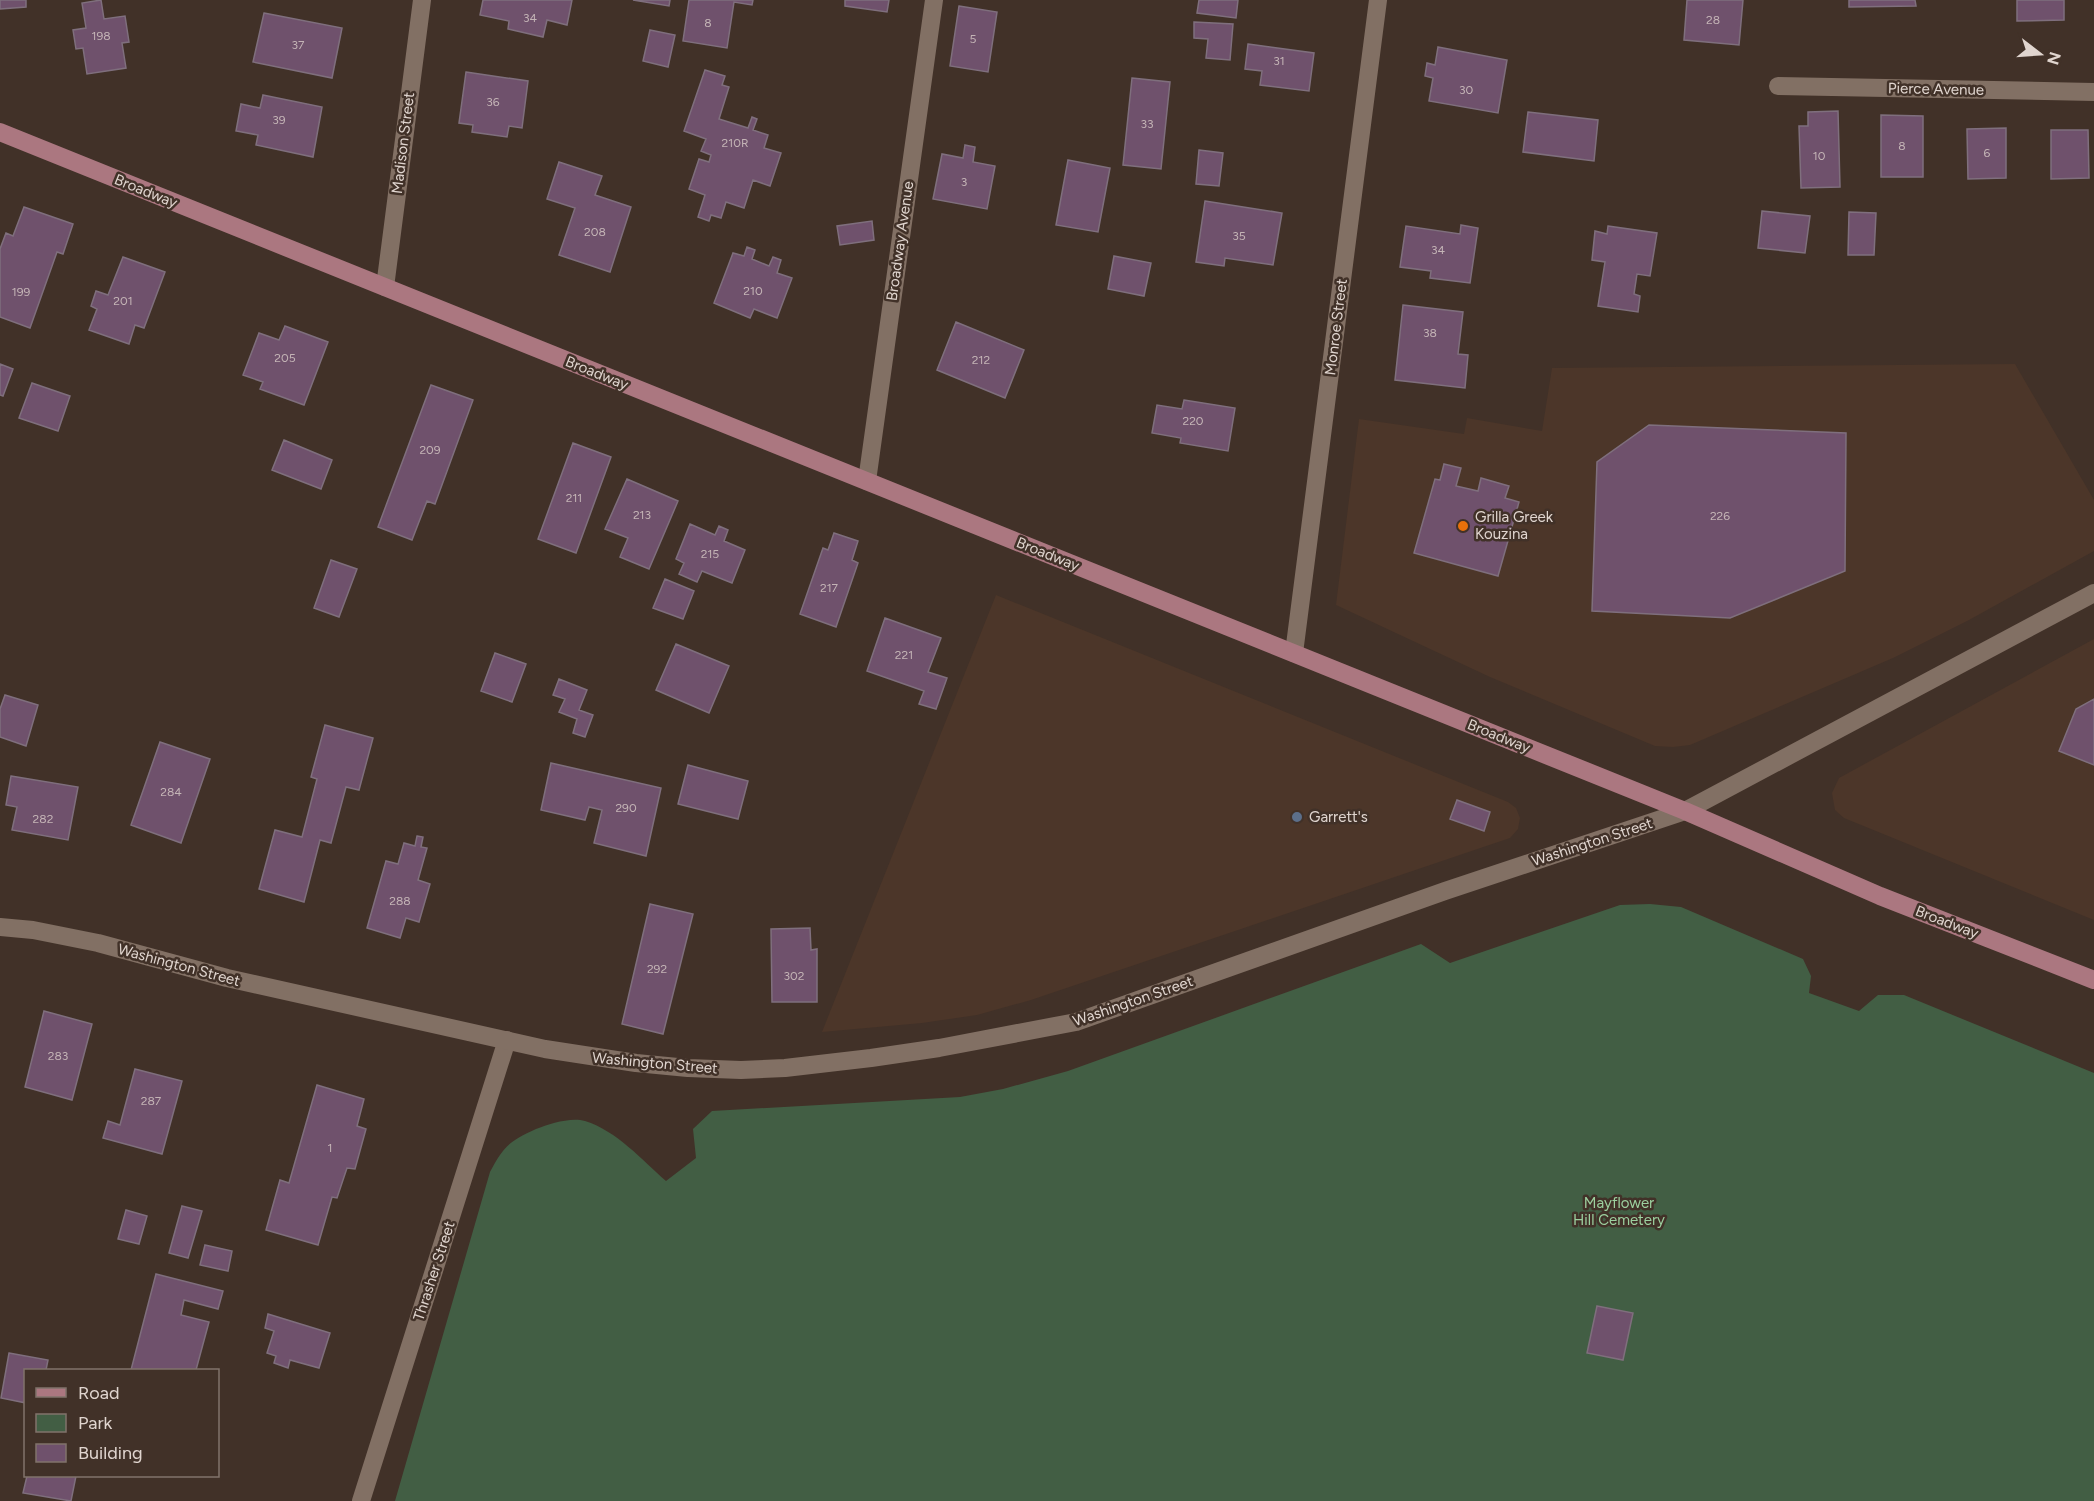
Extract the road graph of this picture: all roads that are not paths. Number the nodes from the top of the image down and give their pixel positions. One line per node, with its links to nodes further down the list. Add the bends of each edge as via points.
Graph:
1 (422, 0): 7 (street, Madison Street)
2 (934, 0): 8 (street, Broadway Avenue)
3 (1378, 0): 10 (street, Monroe Street)
4 (1778, 86): 5 (street, Pierce Avenue)
5 (2094, 92)
6 (0, 132): 7 (main road, Broadway)
7 (385, 287): 8 (main road, Broadway)
8 (867, 481): 10 (main road, Broadway)
9 (2094, 593): 11 (street, Washington Street)
10 (1294, 653): 11 (main road, Broadway)
11 (1685, 811): 13 (main road, Broadway, via 1880,896); 14 (street, Washington Street, via 1076,1022 871,1058 741,1070 636,1063)
12 (0, 927): 14 (street, Washington Street, via 98,943 227,978)
13 (2094, 981)
14 (507, 1040): 15 (street, Thrasher Street)
15 (361, 1501)

